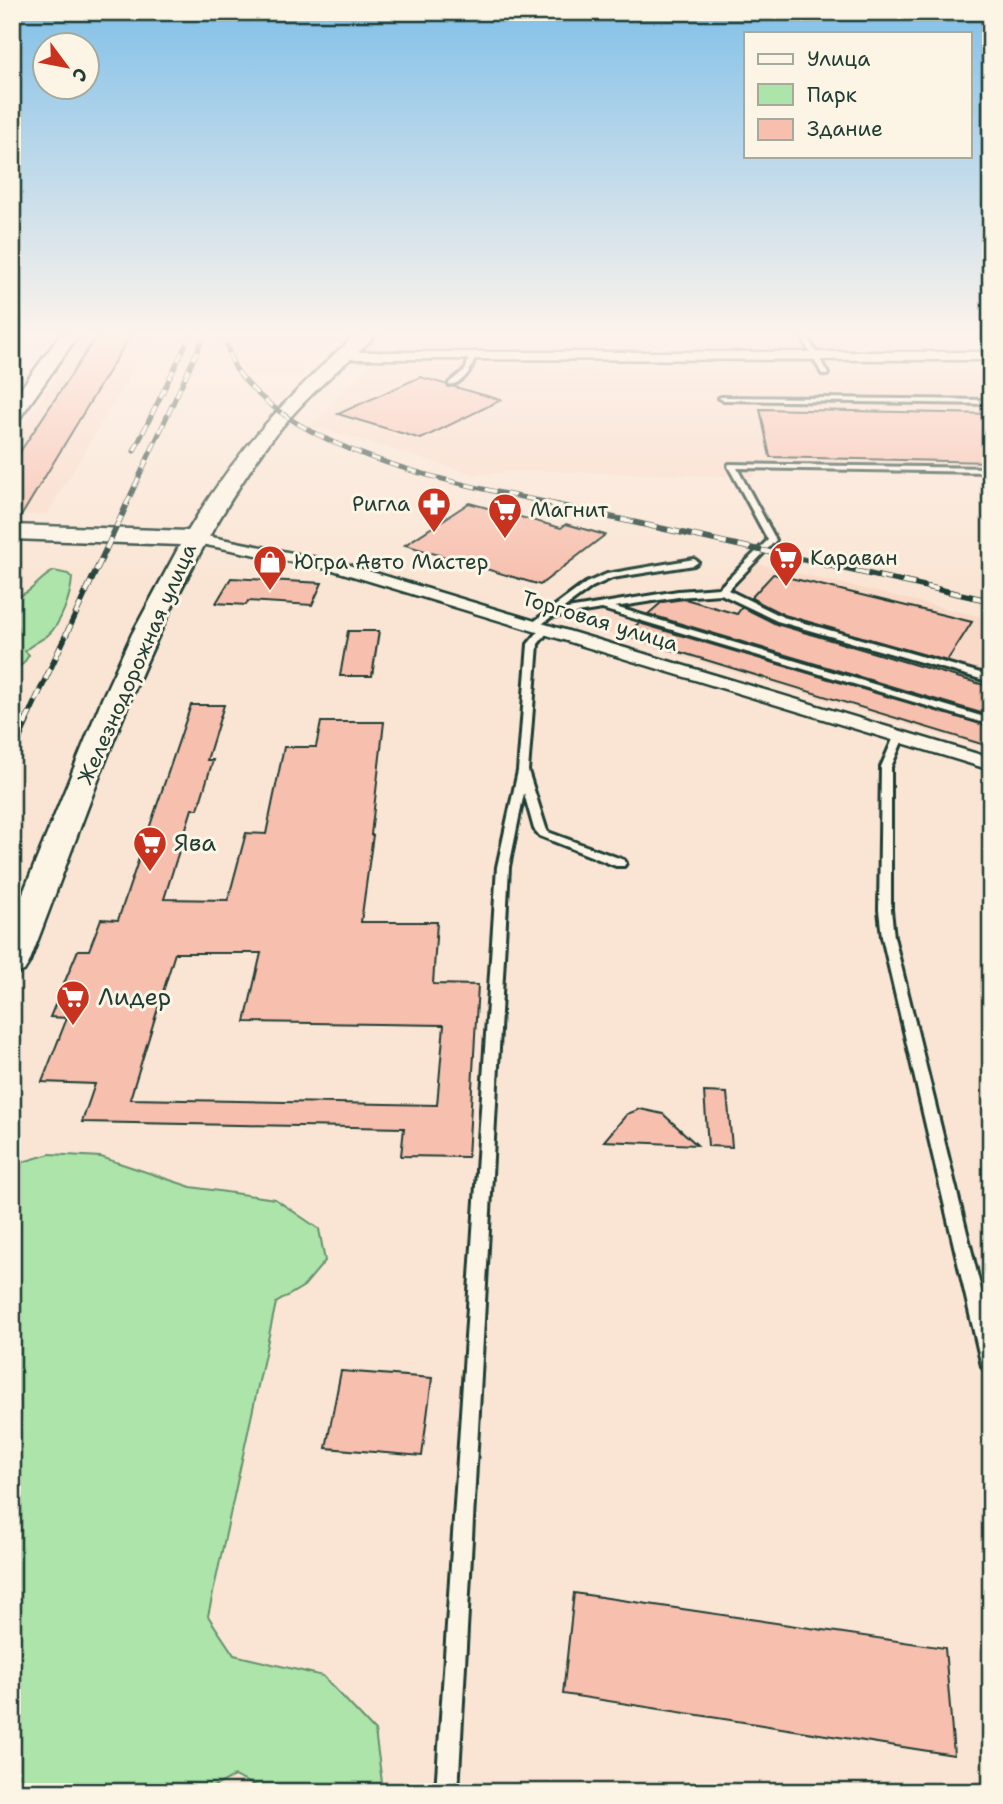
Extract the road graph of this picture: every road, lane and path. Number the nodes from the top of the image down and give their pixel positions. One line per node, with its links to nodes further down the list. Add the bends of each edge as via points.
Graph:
1 (280, 418): 5 (main road, Железнодорожная улица)
2 (991, 470): 8 (lane, via 732,466 772,540)
3 (12, 532): 4 (main road)
4 (61, 534): 5 (main road); 6 (main road)
5 (192, 538): 10 (street, Торговая улица, via 336,566); 17 (main road, Железнодорожная улица, via 125,680)
6 (12, 539)
7 (694, 562): 10 (lane, via 610,576 589,585)
8 (722, 591): 9 (lane); 11 (lane, via 780,619)
9 (601, 606): 10 (lane); 12 (lane)
10 (543, 622): 13 (street, Торговая улица); 15 (lane, via 530,657)
11 (991, 679)
12 (991, 722)
13 (899, 737): 14 (street, Торговая улица); 18 (lane, via 886,768 888,937)
14 (991, 764)
15 (523, 771): 16 (lane, via 544,834); 19 (lane, via 503,867)
16 (620, 863)
17 (12, 963)
18 (991, 1366)
19 (447, 1792)

